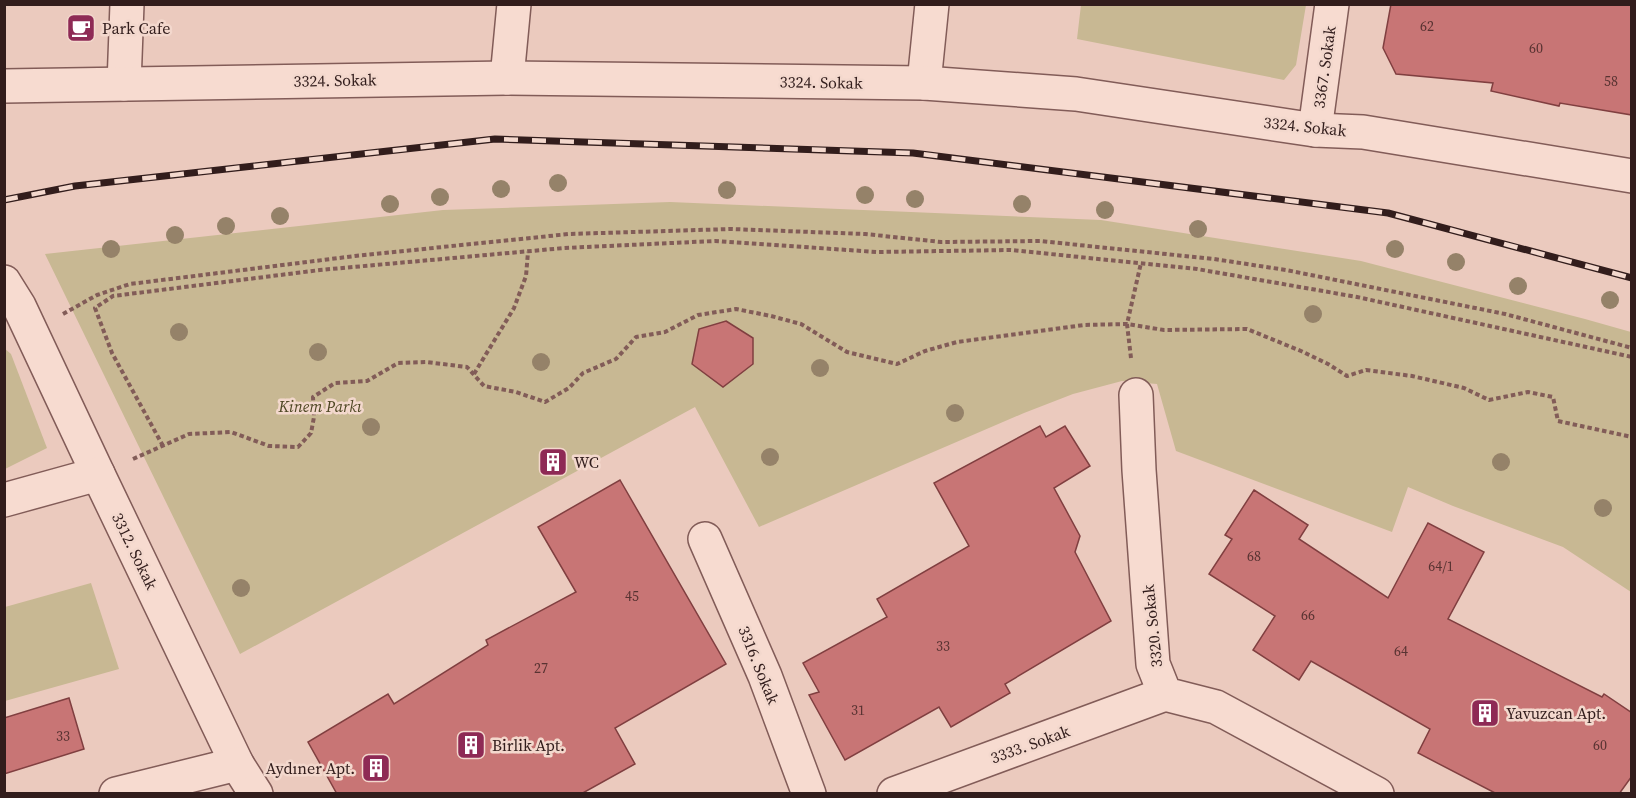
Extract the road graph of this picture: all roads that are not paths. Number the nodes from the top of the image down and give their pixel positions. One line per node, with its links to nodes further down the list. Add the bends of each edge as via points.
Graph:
1 (127, 4): 7 (street)
2 (514, 4): 5 (street)
3 (932, 4): 6 (street)
4 (1332, 4): 9 (street, 3367. Sokak)
5 (507, 78): 6 (street, 3324. Sokak); 7 (street, 3324. Sokak)
6 (924, 83): 9 (street, 3324. Sokak, via 1076,94)
7 (124, 84): 8 (street, 3324. Sokak)
8 (4, 86)
9 (1315, 130): 10 (street, 3324. Sokak, via 1362,132)
10 (1632, 176)
11 (18, 307): 13 (street, 3312. Sokak)
12 (1136, 395): 16 (street, 3320. Sokak, via 1154,664)
13 (98, 474): 14 (street); 17 (street, 3312. Sokak)
14 (4, 500)
15 (705, 539): 20 (street, 3316. Sokak, via 765,676)
16 (1165, 694): 21 (street, 3333. Sokak); 22 (street, via 1216,707)
17 (237, 764): 18 (street); 19 (street, 3312. Sokak)
18 (116, 794)
19 (256, 794)
20 (808, 794)
21 (894, 794)
22 (1377, 794)

